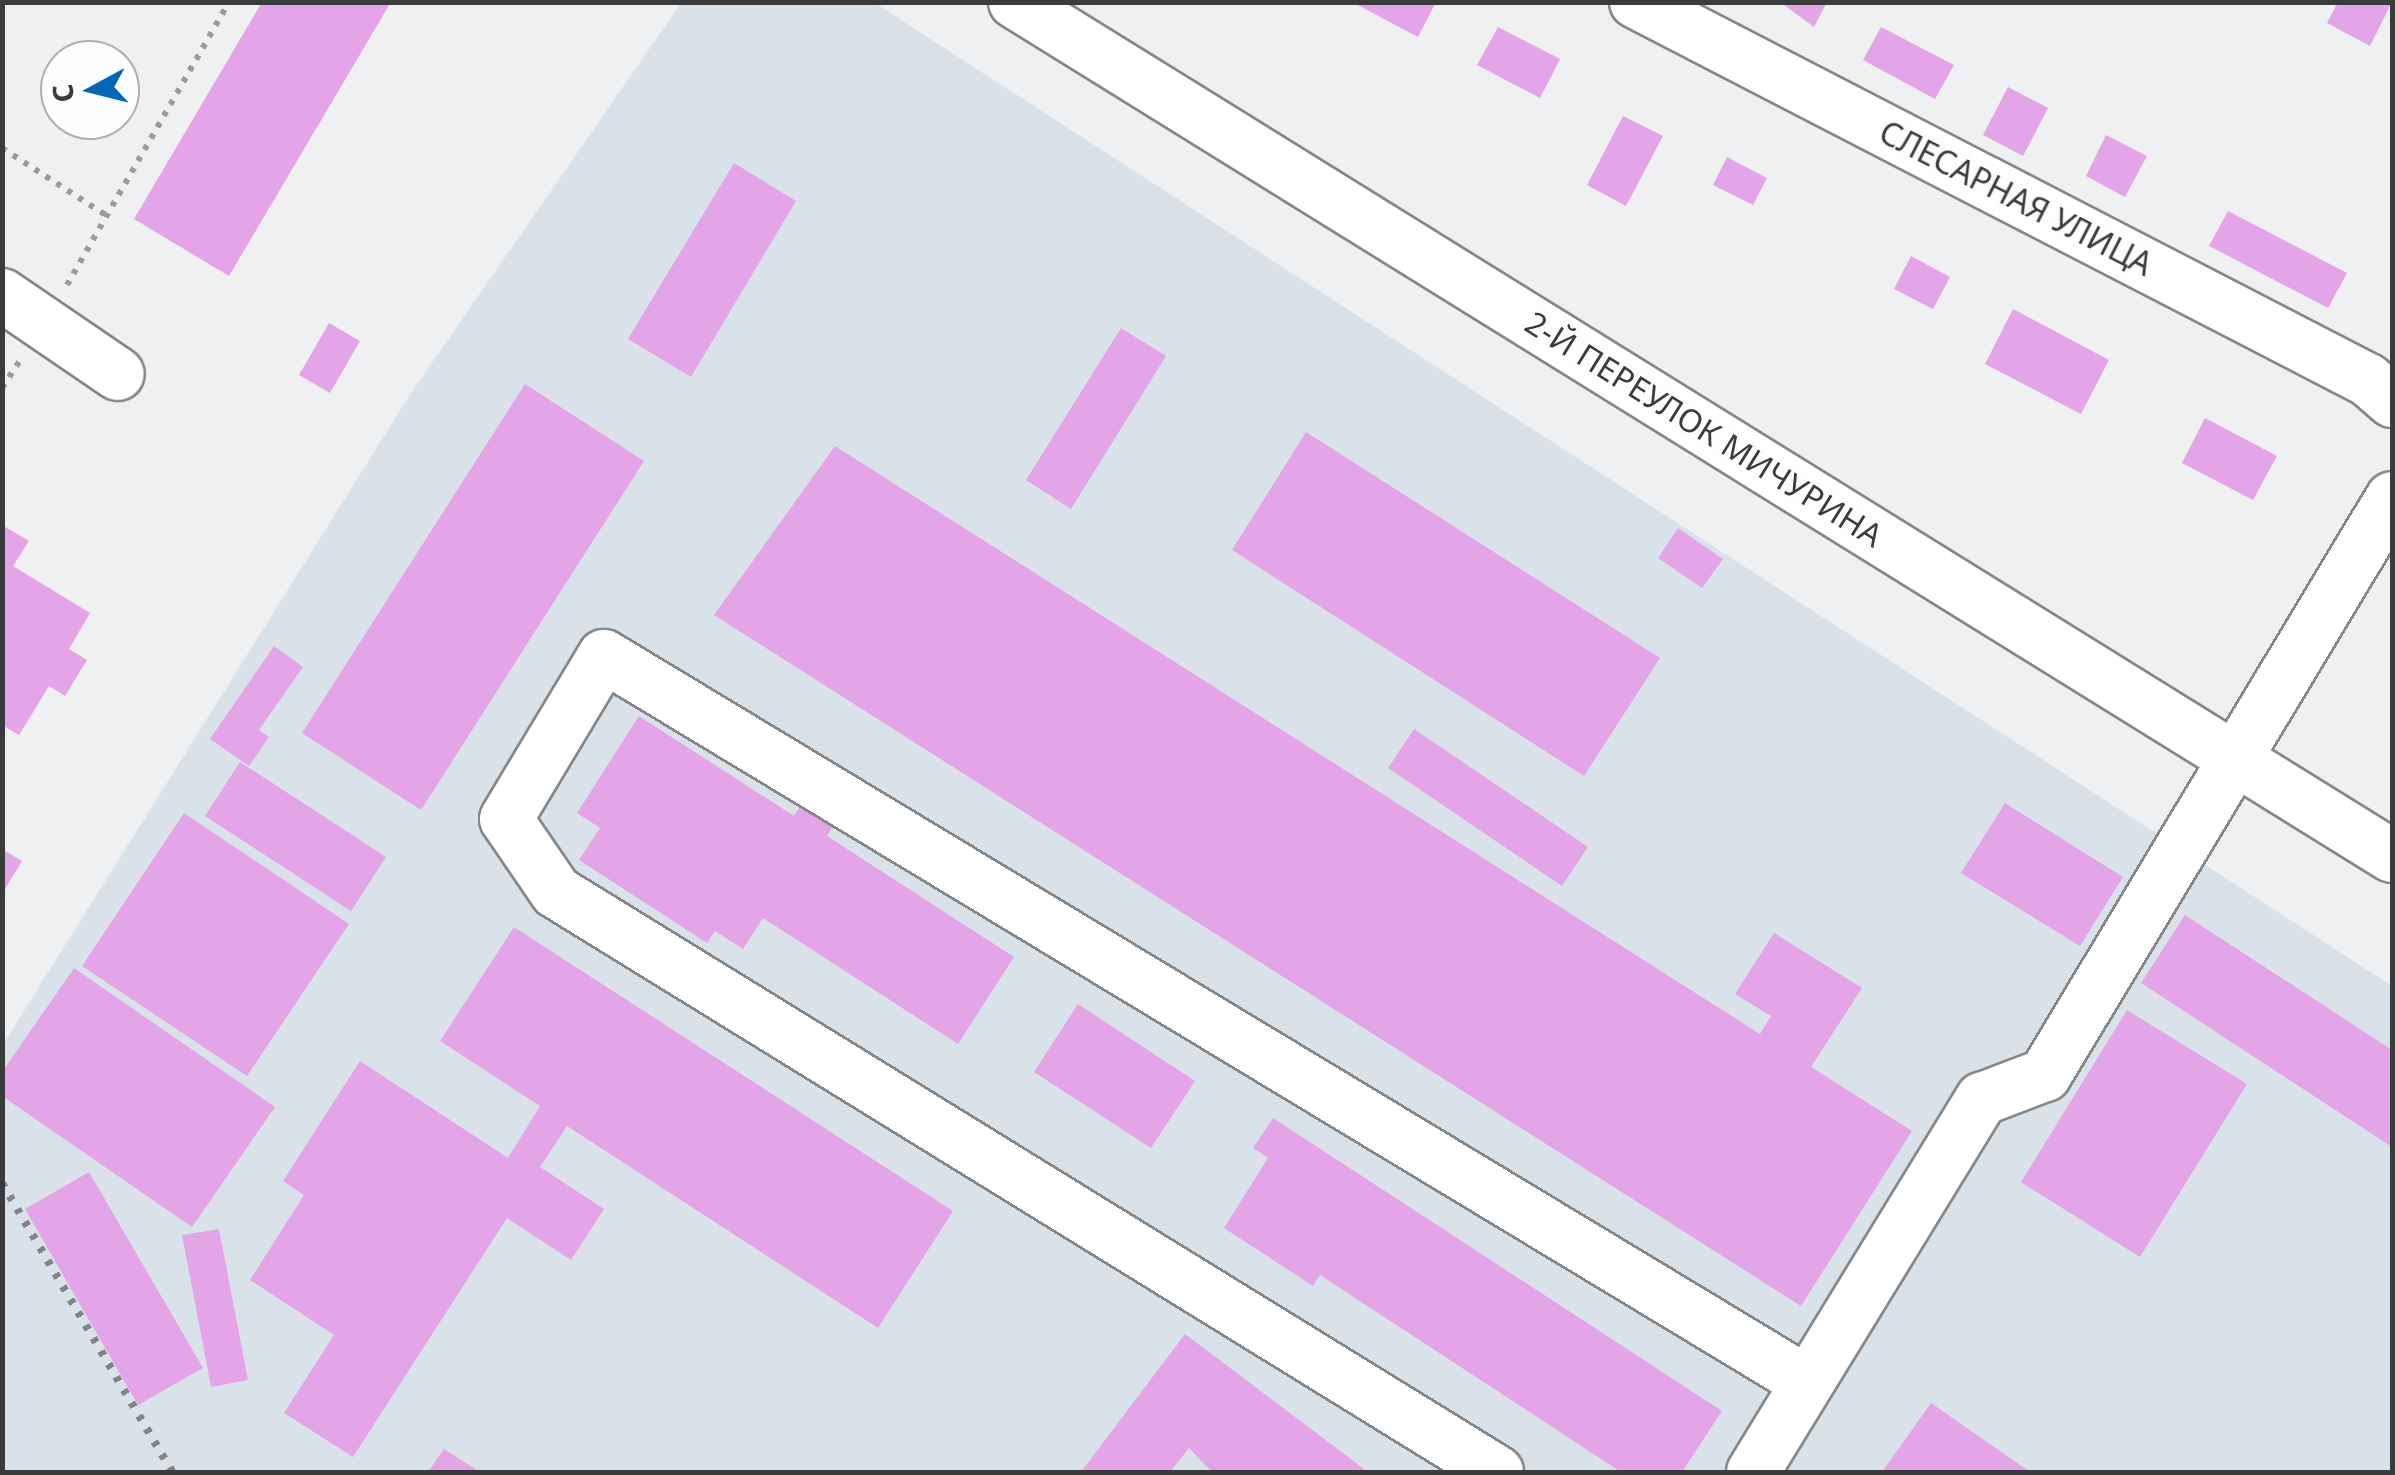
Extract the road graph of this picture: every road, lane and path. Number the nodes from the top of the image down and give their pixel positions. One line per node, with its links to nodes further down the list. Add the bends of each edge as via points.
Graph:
1 (229, 2): 6 (path)
2 (1015, 2): 4 (street, 2-Й ПЕРЕУЛОК МИЧУРИНА)
3 (1636, 2): 10 (street, СЛЕСАРНАЯ УЛИЦА)
4 (1071, 18): 12 (street, 2-Й ПЕРЕУЛОК МИЧУРИНА)
5 (2, 148): 6 (path)
6 (110, 218): 7 (path)
7 (24, 308): 8 (street); 9 (path)
8 (118, 374)
9 (2, 388)
10 (2392, 400)
11 (2392, 498): 12 (street)
12 (2242, 761): 13 (street, 2-Й ПЕРЕУЛОК МИЧУРИНА); 14 (street, via 2045,1074 1982,1099)
13 (2392, 856)
14 (1806, 1380): 15 (street, via 604,656 506,819 556,892); 16 (street)
15 (1497, 1472)
16 (1753, 1472)

